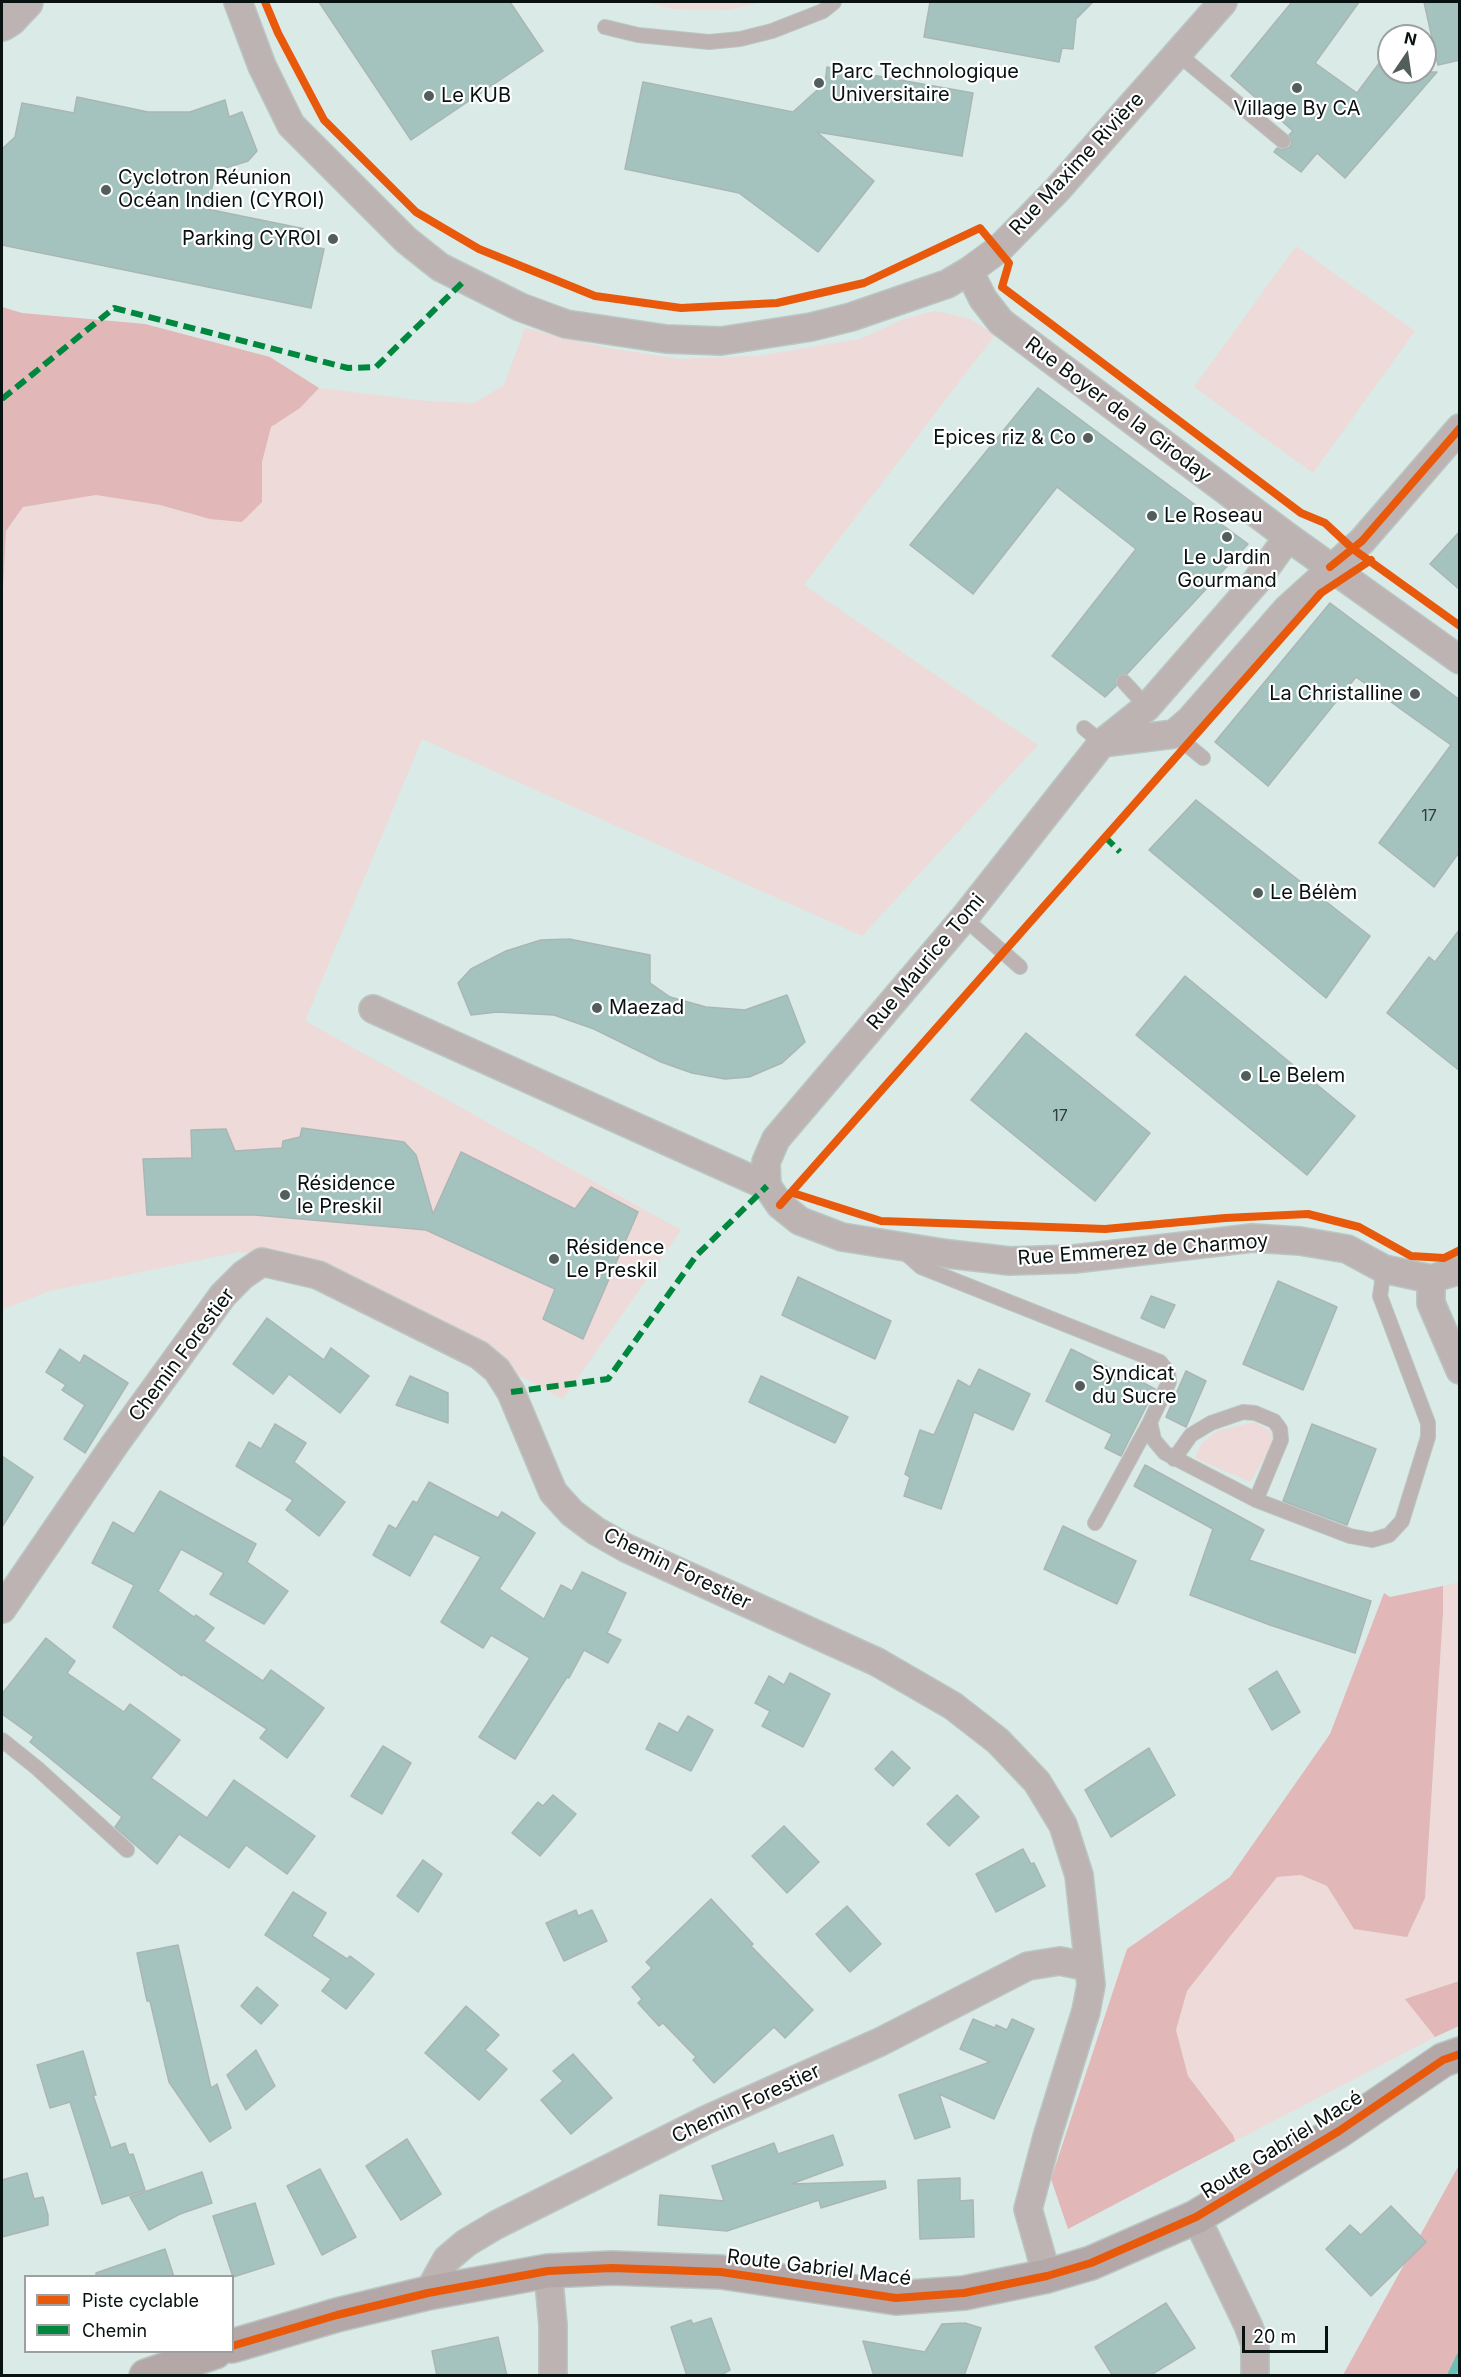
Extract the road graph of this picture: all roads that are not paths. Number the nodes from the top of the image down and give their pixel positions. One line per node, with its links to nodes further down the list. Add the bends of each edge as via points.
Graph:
1 (26, 2): 5 (street)
2 (238, 2): 9 (street, Rue Maxime Rivière, via 262,66 291,125 406,240 480,289 566,324 666,339 721,341 851,317 947,284)
3 (834, 2): 6 (lane, via 823,11 772,31 730,40 685,40)
4 (1223, 2): 7 (street, Rue Maxime Rivière)
5 (2, 24)
6 (605, 27)
7 (1178, 54): 8 (lane); 9 (street, Rue Maxime Rivière, via 1057,190 999,249)
8 (1283, 141)
9 (969, 271): 11 (street, Rue Boyer de la Giroday, via 983,299 1001,322)
10 (1460, 428): 12 (street, via 1362,541)
11 (1288, 537): 12 (street, Rue Boyer de la Giroday); 15 (street, Rue Maurice Tomi, via 1255,583)
12 (1330, 567): 13 (street, Rue Boyer de la Giroday); 16 (street)
13 (1460, 660)
14 (1124, 682): 15 (lane)
15 (1147, 706): 17 (street, Rue Maurice Tomi)
16 (1174, 734): 17 (street); 18 (lane)
17 (1093, 736): 19 (street, Rue Maurice Tomi)
18 (1203, 758)
19 (964, 918): 20 (lane); 22 (street, Rue Maurice Tomi, via 776,1139 766,1162)
20 (1020, 967)
21 (374, 1009): 22 (street)
22 (767, 1186): 23 (street, Rue Emmerez de Charmoy, via 780,1205 800,1221 842,1237)
23 (900, 1247): 24 (street, Rue Emmerez de Charmoy, via 1011,1261 1063,1260 1252,1238 1347,1249); 28 (lane, via 921,1267 1160,1362 1168,1372 1169,1382)
24 (1384, 1269): 26 (street, Rue Emmerez de Charmoy); 30 (lane, via 1380,1296 1428,1423 1428,1437 1402,1521 1389,1535 1361,1538)
25 (1460, 1270): 26 (street, Rue Emmerez de Charmoy)
26 (1431, 1279): 27 (street, via 1431,1303)
27 (1460, 1370)
28 (1150, 1422): 29 (lane, via 1155,1440); 31 (lane)
29 (1173, 1459): 30 (lane); 30 (lane, via 1191,1435 1212,1423 1243,1412 1274,1421 1281,1440)
30 (1256, 1500)
31 (1095, 1523)
32 (2, 1609): 35 (street, Chemin Forestier, via 223,1295 262,1262 318,1275 480,1355 497,1370 511,1392 553,1492 572,1513 597,1531 626,1548 877,1662 953,1706 998,1741 1037,1782 1063,1825 1079,1875)
33 (2, 1740): 34 (lane)
34 (127, 1850)
35 (1089, 1967): 39 (street, Chemin Forestier, via 1091,1984 1086,2011 1028,2209); 40 (street, Chemin Forestier, via 1060,1961 1028,1966 880,2042 708,2119 466,2243 447,2259)
36 (1460, 2054): 37 (main road, Route Gabriel Macé, via 1443,2060 1339,2131)
37 (1196, 2217): 39 (main road, Route Gabriel Macé, via 1091,2263); 45 (street, via 1248,2325 1255,2344)
38 (548, 2271): 39 (main road, Route Gabriel Macé, via 612,2268 710,2272 896,2298 964,2293); 40 (main road, Route Gabriel Macé); 44 (street)
39 (1047, 2276)
40 (428, 2293): 41 (main road, Route Gabriel Macé)
41 (234, 2345)
42 (212, 2353): 43 (main road)
43 (146, 2376)
44 (553, 2376)
45 (1255, 2376)

